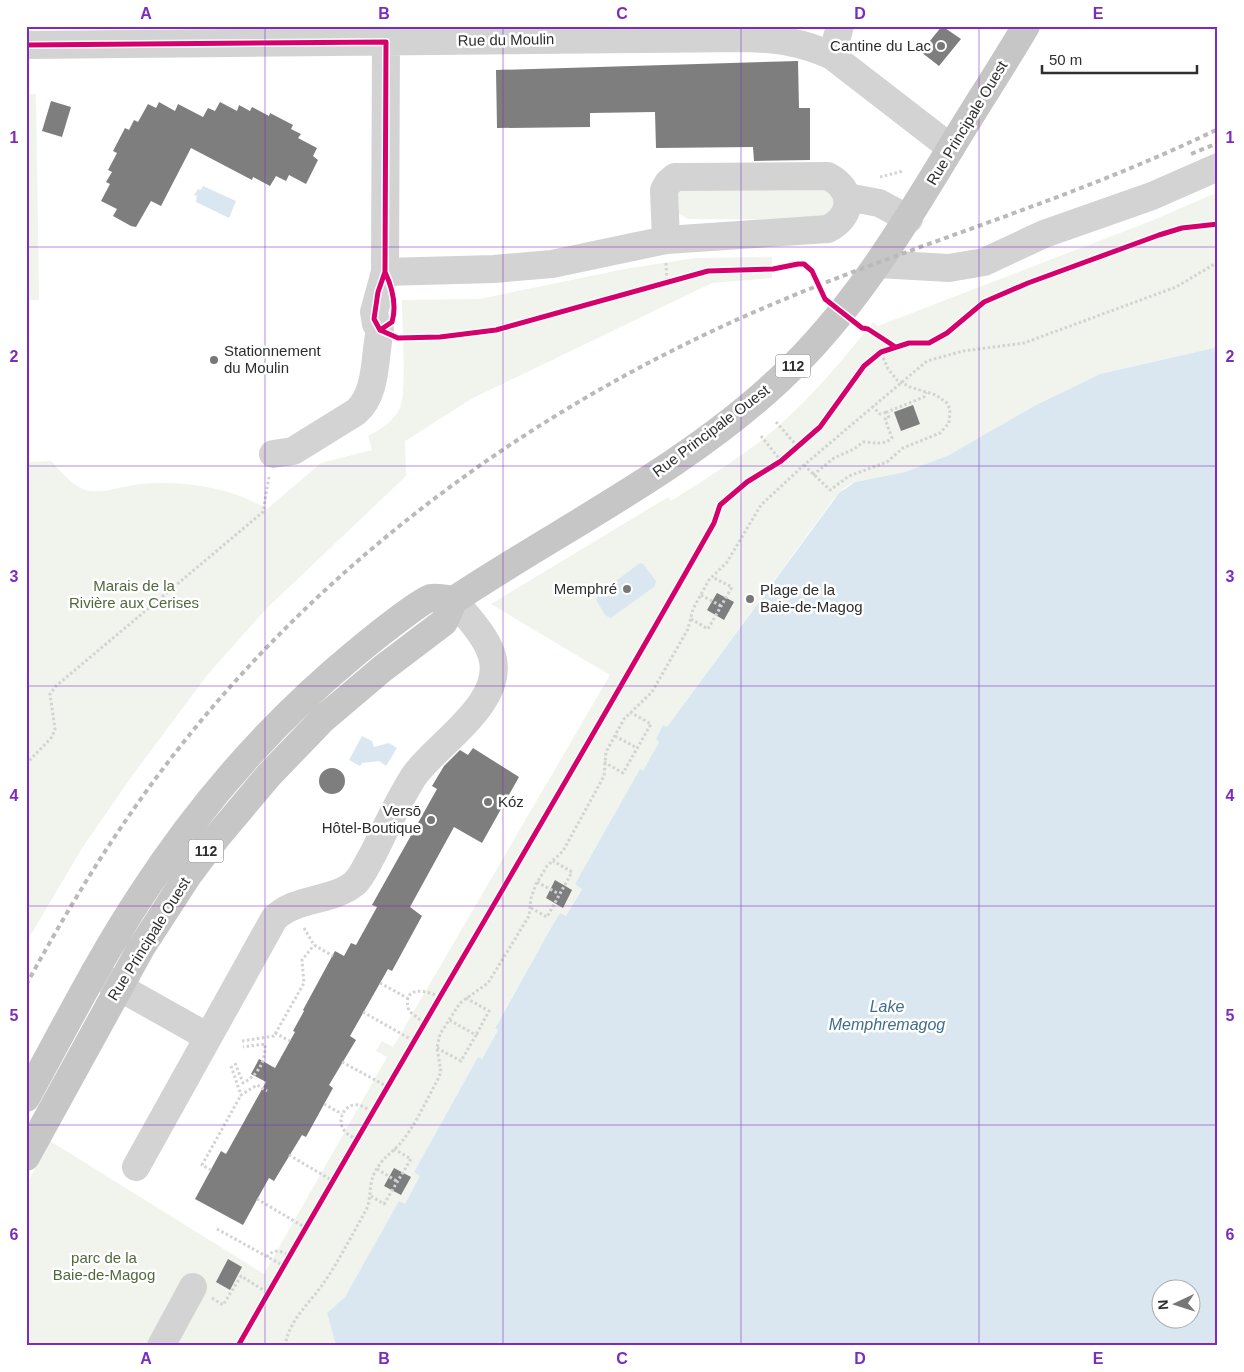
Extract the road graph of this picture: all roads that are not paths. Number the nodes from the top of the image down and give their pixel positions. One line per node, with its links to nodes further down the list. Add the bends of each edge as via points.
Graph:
1 (840, 26): 7 (street)
2 (1026, 26): 8 (main road, Rue Principale Ouest / 112)
3 (523, 33): 5 (street, Rue du Moulin); 7 (street, Rue du Moulin, via 770,39 798,42)
4 (233, 34): 5 (street, Rue du Moulin); 6 (street, Rue du Moulin)
5 (386, 42): 14 (street)
6 (26, 45)
7 (832, 56): 8 (street, Rue du Moulin)
8 (951, 148): 11 (main road, Rue Principale Ouest / 112)
9 (1218, 167): 13 (street, via 1152,196 1044,234 984,262 949,268)
10 (847, 197): 11 (street, via 879,203); 12 (street, via 844,216 828,229); 12 (street, via 844,188 828,176 675,177 664,190)
11 (908, 219): 13 (main road, Rue Principale Ouest / 112)
12 (666, 240): 14 (street, via 552,264)
13 (878, 264): 16 (main road, Rue Principale Ouest / 112, via 843,312 810,349 780,380 742,411 622,496)
14 (386, 272): 15 (street, via 374,312 380,330 370,389 361,408 293,451)
15 (274, 454)
16 (454, 600): 17 (main road, Rue Principale Ouest / 112, via 430,598 398,620 336,669 278,723 191,825 142,893); 18 (main road, Rue Principale Ouest / 112, via 444,622 330,713 295,746 244,804 184,881); 19 (street, via 491,654 493,671 483,700 463,727 418,771 356,883 344,891 283,911 274,919)
17 (94, 973): 18 (street); 20 (main road, Rue Principale Ouest / 112)
18 (119, 986): 19 (street); 21 (main road, Rue Principale Ouest / 112)
19 (208, 1037): 22 (street)
20 (26, 1098)
21 (26, 1157)
22 (136, 1167)
23 (194, 1287): 24 (street)
24 (161, 1346)

